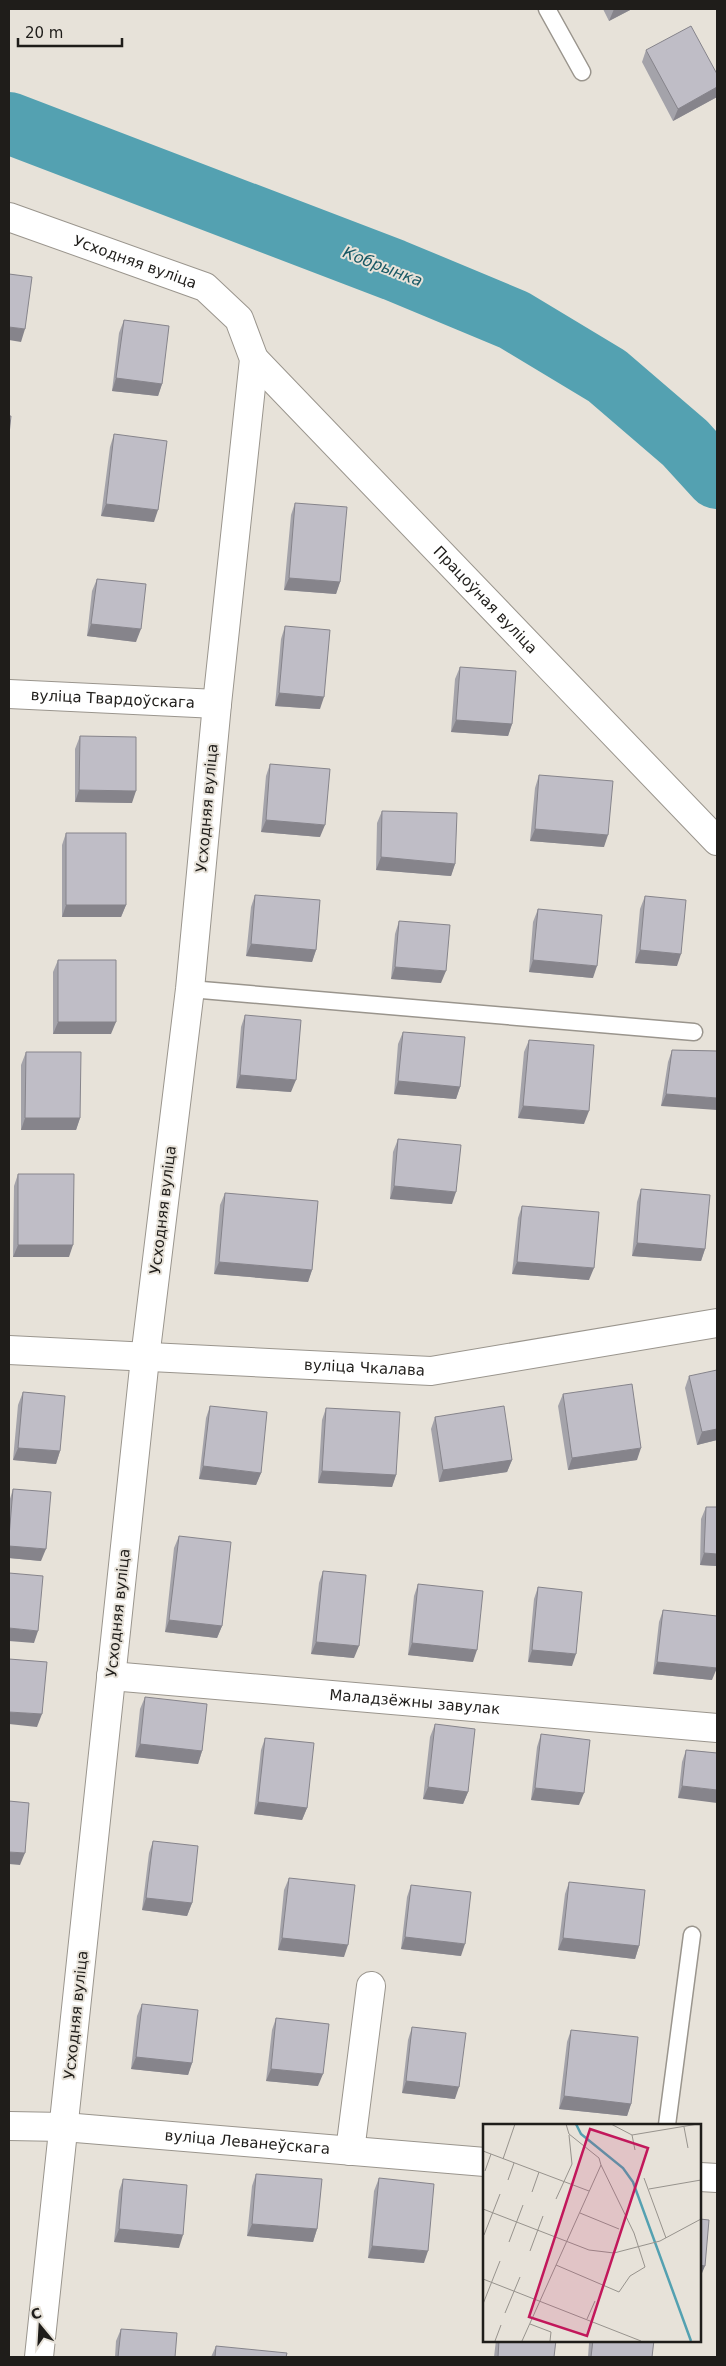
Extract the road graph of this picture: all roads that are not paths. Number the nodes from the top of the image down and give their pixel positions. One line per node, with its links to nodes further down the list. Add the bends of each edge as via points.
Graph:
1 (547, 9): 2 (lane)
2 (582, 72)
3 (9, 216): 4 (street, Усходняя вуліца, via 205,287 238,319)
4 (254, 359): 6 (street, Усходняя вуліца); 7 (street, Працоўная вуліца)
5 (9, 694): 6 (street, вуліца Твардоўскага)
6 (217, 704): 8 (street, Усходняя вуліца)
7 (717, 841)
8 (190, 989): 9 (lane); 12 (street, Усходняя вуліца)
9 (694, 1032)
10 (717, 1323): 12 (street, вуліца Чкалава, via 431,1371)
11 (9, 1350): 12 (street, вуліца Чкалава)
12 (145, 1358): 13 (street, Усходняя вуліца)
13 (112, 1676): 14 (street, Маладзёжны завулак); 19 (street, Усходняя вуліца)
14 (717, 1728)
15 (692, 1935): 17 (lane)
16 (371, 1986): 20 (street)
17 (667, 2124)
18 (9, 2126): 19 (street, вуліца Леванеўскага)
19 (64, 2127): 20 (street, вуліца Леванеўскага); 24 (street, Усходняя вуліца)
20 (350, 2151): 21 (street, вуліца Леванеўскага)
21 (483, 2162)
22 (701, 2177): 23 (street)
23 (717, 2178)
24 (39, 2357)

